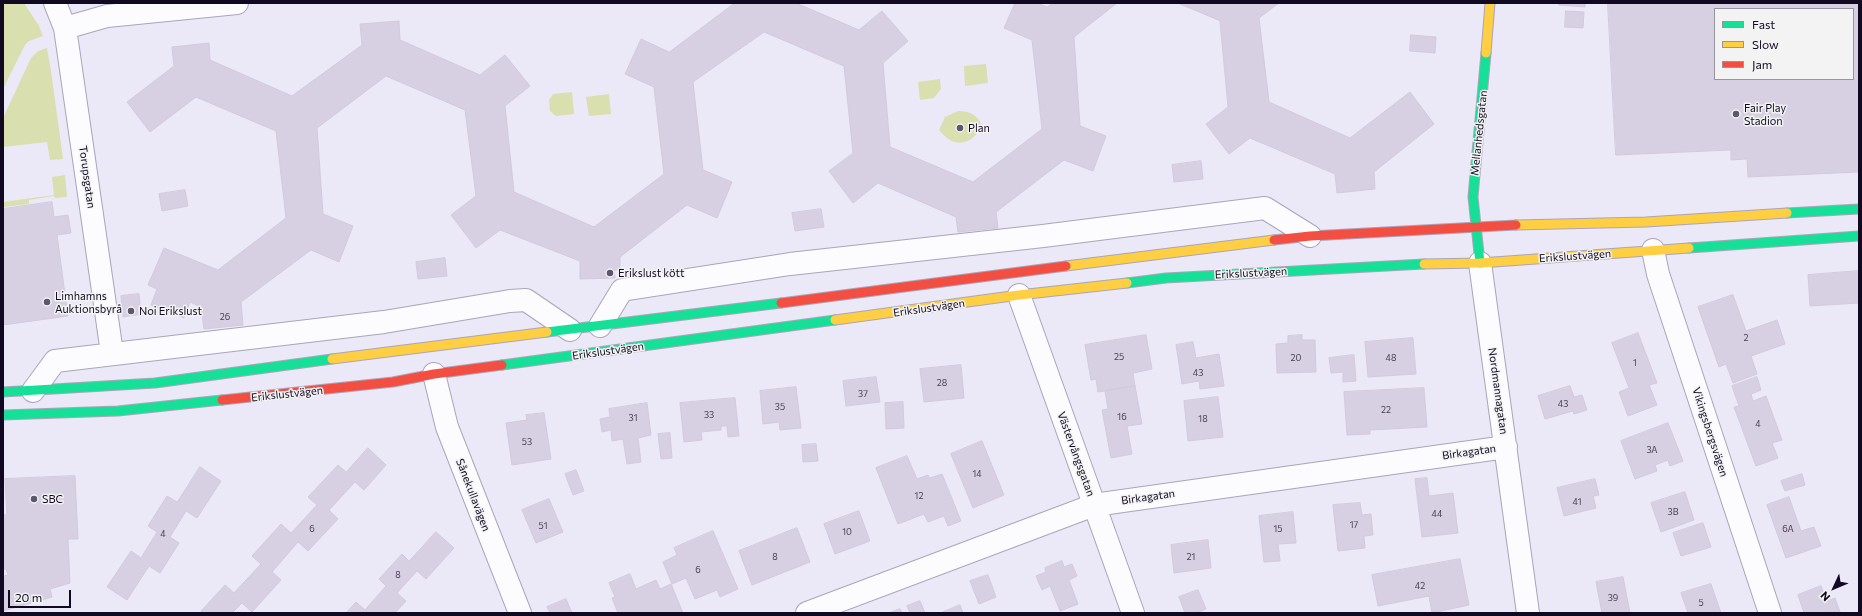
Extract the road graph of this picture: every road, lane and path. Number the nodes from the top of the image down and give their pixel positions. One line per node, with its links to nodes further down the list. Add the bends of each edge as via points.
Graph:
1 (55, 3): 4 (street, Torupsgatan)
2 (237, 3): 4 (street, via 107,16)
3 (1490, 3): 6 (street, Mellanhedsgatan, via 1473,197)
4 (66, 28): 14 (street, Torupsgatan)
5 (1859, 209): 6 (street, via 1646,222)
6 (1476, 226): 7 (street); 10 (street, Mellanhedsgatan)
7 (1310, 236): 12 (street); 12 (street, via 1265,208 798,263 622,290)
8 (1859, 236): 9 (street, Erikslustvägen)
9 (1653, 250): 10 (street, Erikslustvägen); 25 (street, Vikingsbergsvägen, via 1658,274)
10 (1480, 263): 11 (street, Erikslustvägen, via 1438,263 1166,278); 19 (street, Nordmannagatan)
11 (1019, 295): 15 (street, Erikslustvägen); 20 (street, Västervångsgatan)
12 (600, 326): 13 (street)
13 (570, 330): 14 (street, via 526,300 376,323); 16 (street, via 389,351 170,381)
14 (112, 354): 16 (street, via 55,361)
15 (434, 374): 18 (street, Erikslustvägen, via 393,382 118,411); 21 (street, Sånekullavägen, via 447,427)
16 (33, 391): 17 (street)
17 (3, 392)
18 (3, 415)
19 (1506, 447): 20 (street, Birkagatan); 24 (street, Nordmannagatan)
20 (1094, 505): 22 (street, Birkagatan); 23 (street, Västervångsgatan)
21 (520, 613)
22 (807, 613)
23 (1133, 613)
24 (1528, 613)
25 (1770, 613)

